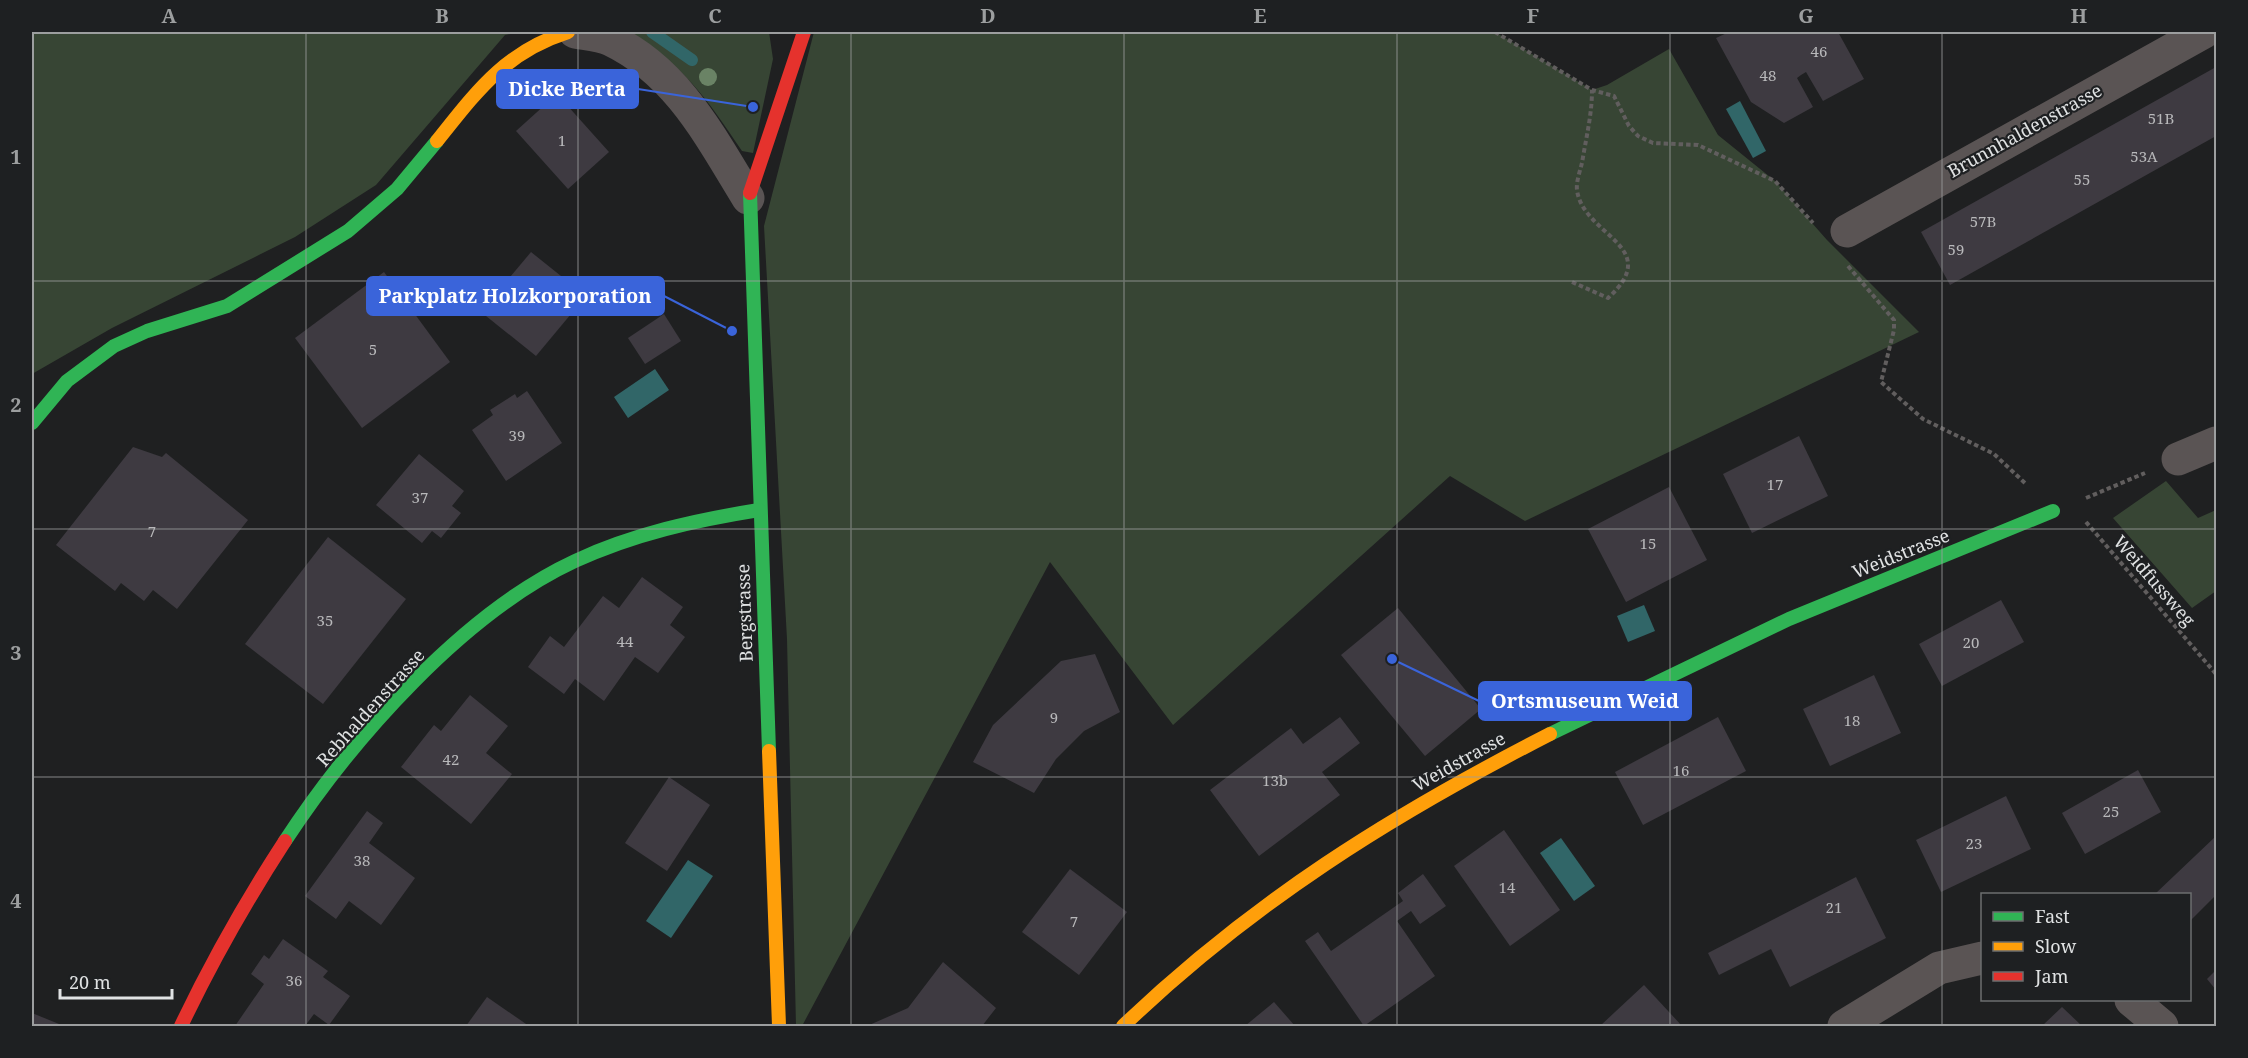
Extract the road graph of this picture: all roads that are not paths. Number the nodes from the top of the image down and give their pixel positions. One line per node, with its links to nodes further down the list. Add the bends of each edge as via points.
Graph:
1 (568, 32): 7 (street, via 532,42 509,59 402,186 367,217 316,254 221,308 144,332 73,373)
2 (575, 32): 5 (street, via 610,40 658,71 692,107)
3 (804, 32): 5 (street)
4 (2204, 32): 6 (street, Brunnhaldenstrasse)
5 (748, 198): 10 (street, Bergstrasse)
6 (1847, 231)
7 (32, 423)
8 (2217, 443): 9 (street)
9 (2178, 459)
10 (759, 510): 14 (street, Rebhaldenstrasse, via 694,520 637,536 571,563 513,598 423,672 320,793 272,862 225,937); 15 (street, Bergstrasse)
11 (2053, 512): 16 (street, Weidstrasse, via 1790,618 1486,766 1376,829 1242,920)
12 (1981, 958): 17 (street, via 1939,968)
13 (2133, 1001): 18 (street)
14 (181, 1026)
15 (779, 1026)
16 (1123, 1026)
17 (1844, 1026)
18 (2162, 1026)

